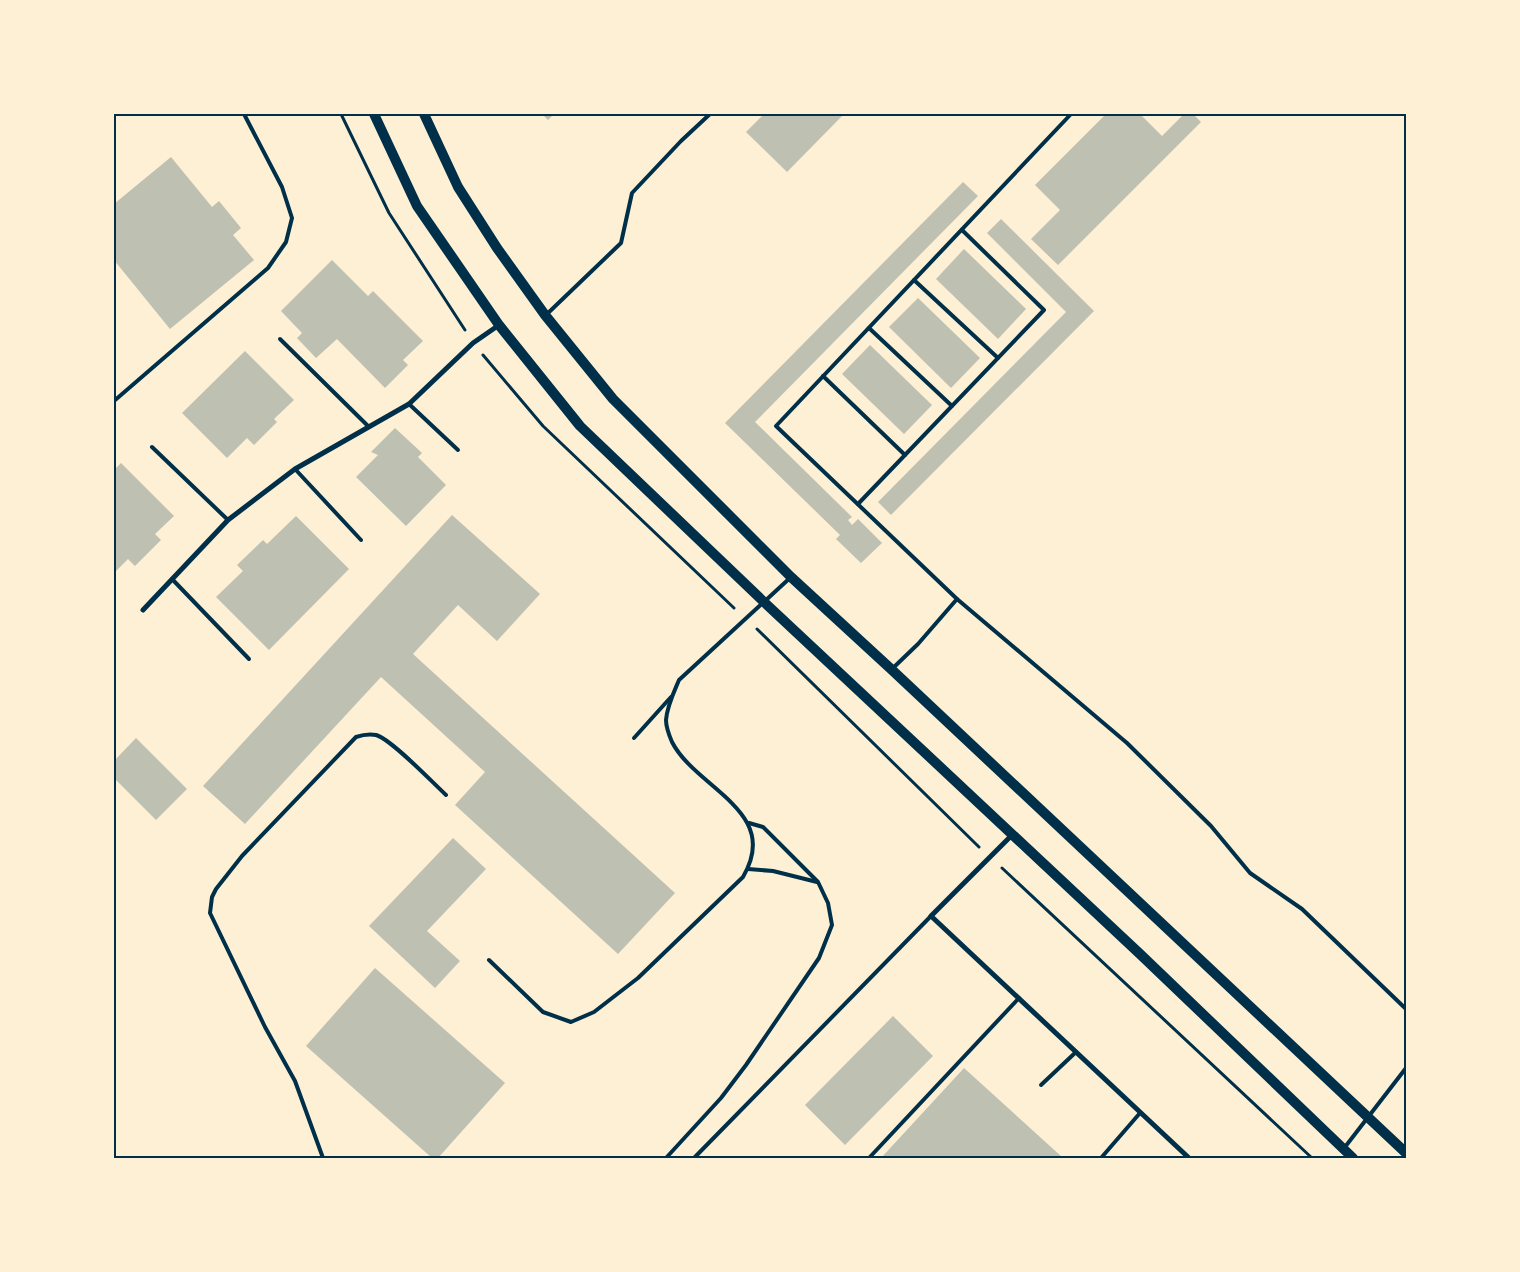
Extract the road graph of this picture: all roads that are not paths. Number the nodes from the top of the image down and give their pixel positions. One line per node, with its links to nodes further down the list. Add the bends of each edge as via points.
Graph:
1 (244, 114): 14 (lane, via 282,187 292,218 286,242 268,268)
2 (374, 114): 9 (main road, via 417,206)
3 (424, 114): 8 (main road, via 458,187)
4 (710, 114): 8 (lane, via 632,193 621,243)
5 (1072, 114): 6 (lane)
6 (962, 230): 7 (lane); 12 (lane, via 1044,310)
7 (914, 280): 10 (lane); 12 (lane)
8 (545, 315): 25 (main road, via 613,399)
9 (499, 325): 15 (street, via 473,343); 28 (main road, via 580,426)
10 (869, 328): 13 (lane); 16 (lane)
11 (280, 339): 17 (lane)
12 (998, 358): 16 (lane)
13 (823, 376): 20 (lane); 22 (lane, via 776,426)
14 (114, 402)
15 (409, 404): 17 (street); 19 (lane)
16 (952, 406): 20 (lane)
17 (368, 427): 21 (street)
18 (152, 447): 23 (lane)
19 (458, 450)
20 (904, 455): 22 (lane)
21 (295, 469): 23 (street); 24 (lane)
22 (858, 504): 27 (lane)
23 (228, 520): 26 (street)
24 (361, 540)
25 (791, 577): 28 (lane); 31 (main road)
26 (172, 579): 29 (street); 30 (lane)
27 (957, 599): 31 (lane); 42 (lane, via 1127,743 1211,826 1250,874 1302,909)
28 (764, 602): 32 (lane, via 679,680); 36 (main road)
29 (143, 610)
30 (249, 659)
31 (891, 669): 47 (main road)
32 (673, 696): 33 (lane); 35 (lane, via 666,721 675,748 733,803)
33 (634, 738)
34 (446, 795): 50 (lane, via 377,735 356,737 242,856 212,897 210,913 294,1081)
35 (749, 823): 37 (lane, via 753,843); 38 (lane, via 763,827)
36 (1012, 835): 39 (street); 48 (main road)
37 (748, 869): 38 (lane, via 773,871); 40 (lane, via 638,978 594,1012 571,1022 543,1012)
38 (818, 882): 51 (lane, via 828,903 832,925 818,958 721,1098)
39 (931, 916): 41 (street); 52 (lane)
40 (489, 960)
41 (1019, 998): 43 (street); 53 (lane)
42 (1406, 1009)
43 (1076, 1052): 45 (lane); 46 (street)
44 (1406, 1068): 47 (lane)
45 (1041, 1085)
46 (1140, 1113): 54 (lane); 55 (street)
47 (1369, 1118): 48 (lane); 49 (main road)
48 (1343, 1149): 56 (main road)
49 (1406, 1153)
50 (323, 1158)
51 (666, 1158)
52 (694, 1158)
53 (869, 1158)
54 (1102, 1158)
55 (1188, 1158)
56 (1353, 1158)

